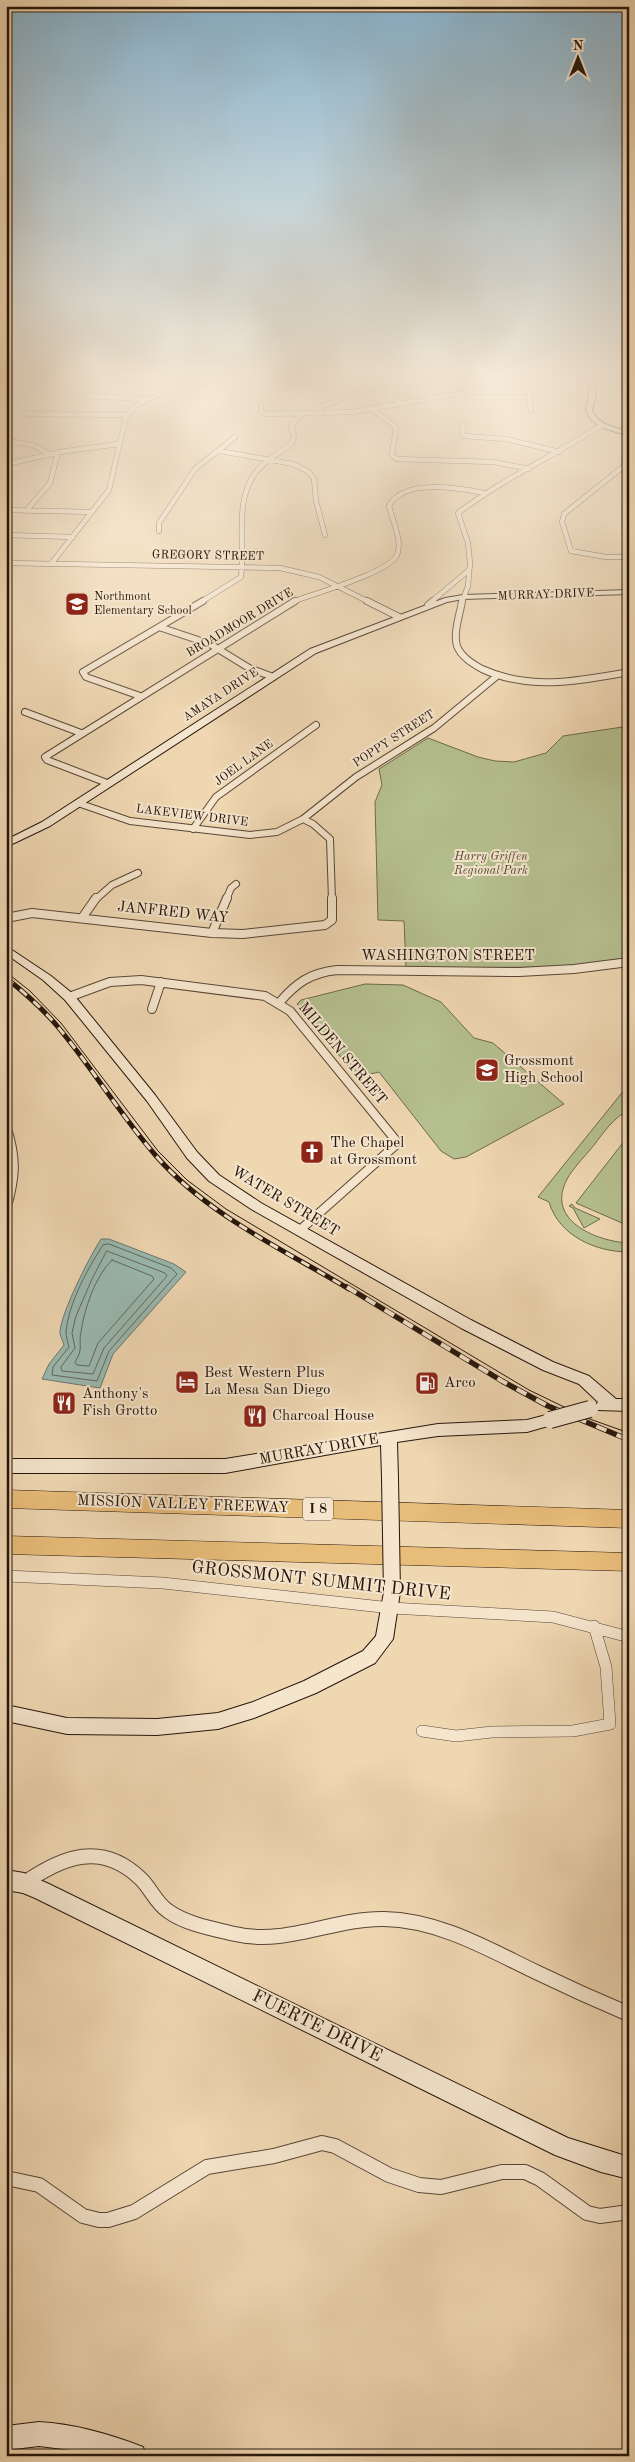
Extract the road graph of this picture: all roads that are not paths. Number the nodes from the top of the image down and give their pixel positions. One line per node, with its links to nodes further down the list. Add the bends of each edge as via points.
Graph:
1 (44, 489): 12 (street)
2 (109, 489): 13 (street)
3 (182, 489): 14 (street, via 159,523)
4 (247, 489): 22 (street)
5 (316, 489): 16 (street)
6 (419, 489): 24 (street, BROADMOOR DRIVE, via 391,498 389,506 399,547 391,563 376,572)
7 (461, 489): 10 (street, BROADMOOR DRIVE)
8 (492, 489): 10 (street)
9 (595, 489): 18 (street, via 564,514 562,522)
10 (484, 493): 23 (street, via 464,506 457,516 468,543)
11 (6, 510): 12 (street)
12 (26, 510): 13 (street)
13 (92, 512): 17 (street)
14 (159, 531)
15 (6, 535): 17 (street)
16 (325, 535)
17 (73, 537): 21 (street)
18 (574, 552): 19 (street)
19 (629, 557)
20 (6, 563): 21 (street, GREGORY STREET)
21 (51, 564): 22 (street, GREGORY STREET)
22 (243, 566): 24 (street, GREGORY STREET, via 292,570); 29 (street, via 241,577 232,584)
23 (469, 570): 26 (street, via 467,593); 27 (street)
24 (335, 585): 28 (street, GREGORY STREET); 30 (street, BROADMOOR DRIVE, via 292,602)
25 (629, 592): 26 (main road, MURRAY DRIVE)
26 (463, 597): 27 (main road, AMAYA DRIVE); 32 (street, via 457,647 465,658)
27 (428, 606): 28 (main road, AMAYA DRIVE)
28 (399, 617): 33 (main road, AMAYA DRIVE, via 313,651)
29 (159, 626): 30 (street); 34 (street, via 82,674)
30 (218, 648): 33 (street, via 249,668); 34 (street, BROADMOOR DRIVE)
31 (629, 672): 32 (street, via 561,683 523,682)
32 (497, 676): 40 (street, POPPY STREET, via 434,728 356,777)
33 (273, 677): 38 (main road, AMAYA DRIVE)
34 (140, 696): 37 (street, BROADMOOR DRIVE)
35 (25, 712): 37 (street)
36 (316, 725): 41 (street, JOEL LANE, via 216,797)
37 (81, 733): 38 (street, BROADMOOR DRIVE, via 45,757)
38 (107, 784): 39 (main road, AMAYA DRIVE)
39 (78, 802): 41 (street, LAKEVIEW DRIVE, via 130,821); 42 (main road, AMAYA DRIVE, via 46,824)
40 (303, 819): 41 (street, LAKEVIEW DRIVE, via 282,831 261,835); 47 (street, JANFRED WAY, via 330,839 332,920 318,927 243,934)
41 (193, 829)
42 (6, 844)
43 (138, 873): 46 (street, via 97,894)
44 (236, 884): 47 (street, via 231,888)
45 (6, 918): 46 (street, JANFRED WAY, via 32,913)
46 (82, 918): 47 (street, JANFRED WAY)
47 (212, 932)
48 (6, 949): 51 (main road, WATER STREET)
49 (629, 962): 52 (street, WASHINGTON STREET, via 541,970 324,972 297,982)
50 (162, 982): 51 (street, MILDEN STREET, via 116,980); 52 (street, MILDEN STREET, via 265,996); 53 (street)
51 (69, 997): 56 (main road, WATER STREET, via 152,1098 208,1173 256,1206)
52 (279, 1002): 56 (street, MILDEN STREET, via 290,1011 398,1143)
53 (152, 1009)
54 (6, 1125): 55 (street, via 17,1159 16,1177)
55 (7, 1207)
56 (300, 1230): 57 (main road, WATER STREET, via 466,1324 548,1366 584,1380)
57 (610, 1404): 58 (main road, MURRAY DRIVE); 59 (main road, MURRAY DRIVE, bridge, via 527,1426 438,1430)
58 (629, 1406)
59 (388, 1437): 60 (main road, MURRAY DRIVE, via 225,1466); 66 (main road, bridge)
60 (6, 1466)
61 (6, 1499): 62 (highway, MISSION VALLEY FREEWAY / I 8)
62 (629, 1519)
63 (6, 1547): 64 (highway)
64 (629, 1562)
65 (6, 1576): 66 (street, GROSSMONT SUMMIT DRIVE, via 163,1583)
66 (392, 1600): 67 (street, GROSSMONT SUMMIT DRIVE, via 553,1617); 69 (main road, via 384,1639 369,1657 310,1687 218,1721 157,1727 67,1726)
67 (594, 1626): 68 (street, GROSSMONT SUMMIT DRIVE); 70 (street, via 606,1667 610,1724 573,1731 456,1736)
68 (629, 1637)
69 (6, 1713)
70 (422, 1731)
71 (12, 1884): 72 (street, via 54,1863 77,1856 95,1856 113,1860 135,1873 167,1911 244,1936 272,1939 383,1919 420,1922 474,1942); 73 (main road, FUERTE DRIVE, via 563,2147 601,2162)
72 (629, 2014)
73 (629, 2168)
74 (6, 2178): 75 (street, via 32,2182 49,2190 80,2215 96,2221 107,2220 130,2213 208,2167 329,2144 379,2170 427,2187 443,2188 512,2171 526,2172 590,2215)
75 (629, 2212)
76 (6, 2438): 77 (main road, via 32,2434 79,2438)
77 (134, 2456)

